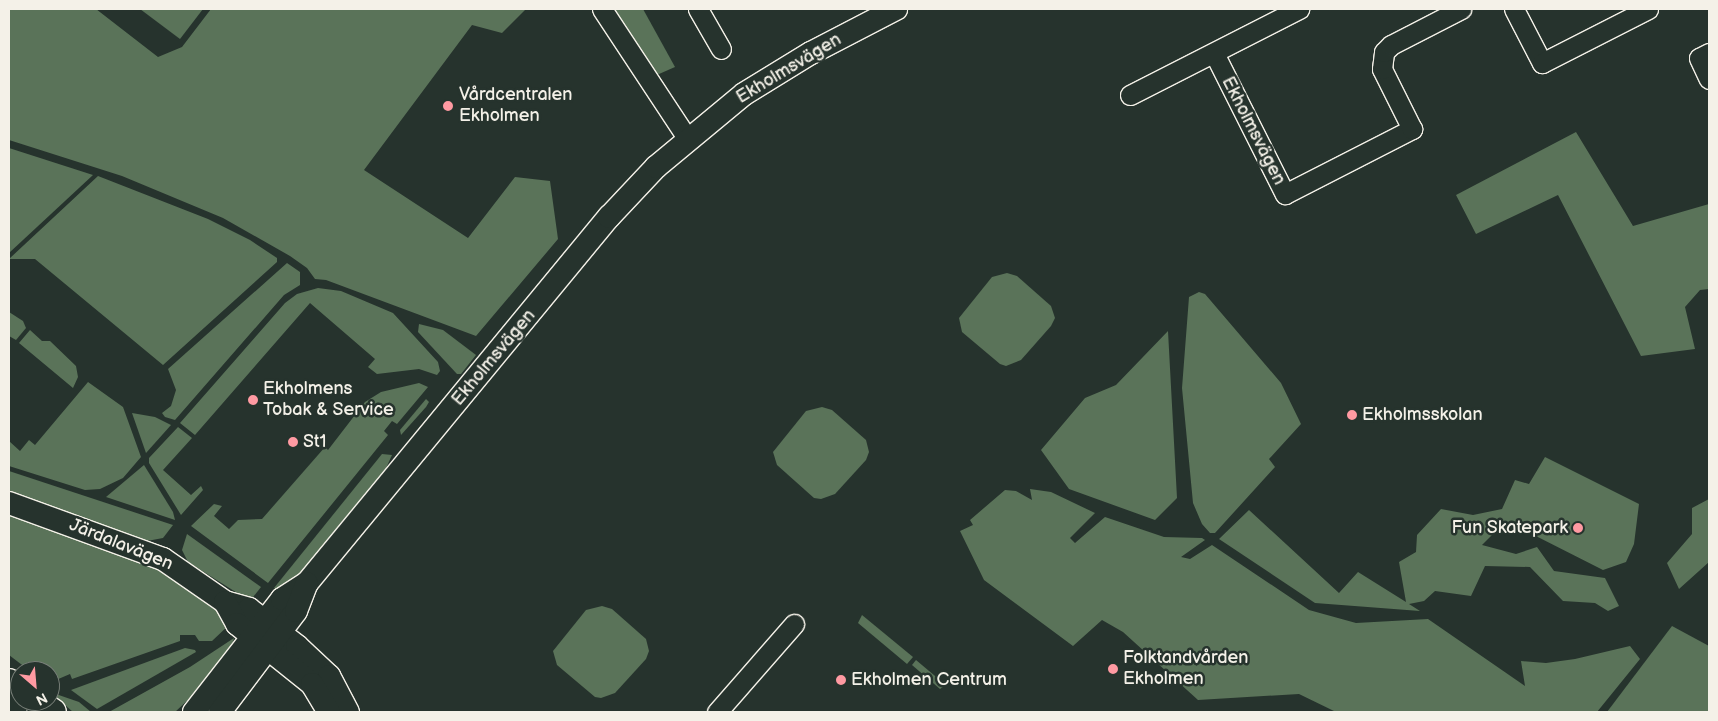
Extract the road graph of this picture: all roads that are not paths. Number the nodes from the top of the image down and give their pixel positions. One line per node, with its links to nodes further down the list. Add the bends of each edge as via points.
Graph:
1 (602, 9): 13 (street)
2 (698, 9): 8 (street)
3 (896, 9): 13 (street, Ekholmsvägen, via 776,74)
4 (1299, 9): 9 (street)
5 (1461, 9): 9 (street, Ekholmsvägen, via 1391,45 1384,52 1382,69 1412,129 1285,194)
6 (1514, 9): 7 (street, via 1542,62)
7 (1648, 9)
8 (721, 49)
9 (1214, 53): 12 (street)
10 (1709, 53): 11 (street, via 1699,58)
11 (1709, 79)
12 (1130, 95)
13 (687, 138): 16 (street, Ekholmsvägen, via 609,218 306,583 296,611)
14 (9, 503): 16 (street, Järdalavägen, via 163,559 225,602 237,624)
15 (794, 624): 23 (street)
16 (266, 634): 19 (street, Ekholmsvägen); 20 (street, Ekholmsvägen); 21 (street, Järdalavägen, via 312,684); 22 (street, Järdalavägen, via 329,676)
17 (9, 708): 18 (main road)
18 (14, 712)
19 (194, 712)
20 (220, 712)
21 (329, 712)
22 (348, 712)
23 (717, 712)

